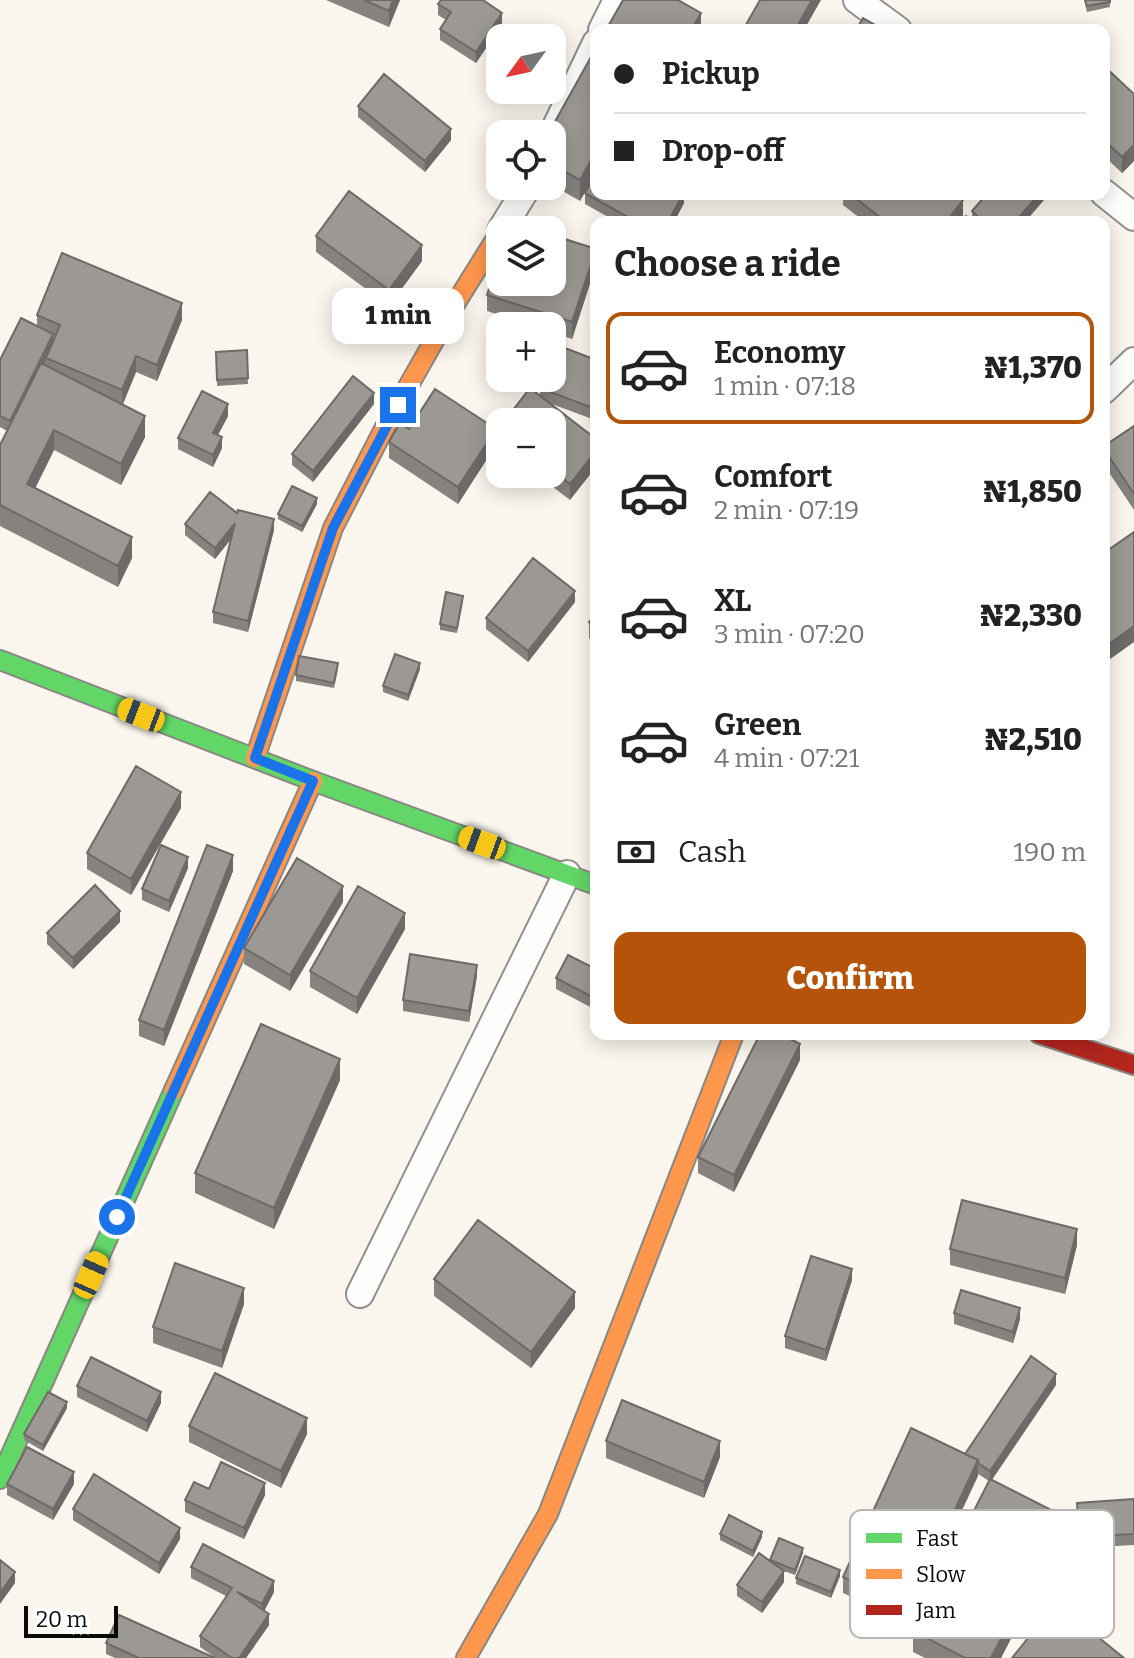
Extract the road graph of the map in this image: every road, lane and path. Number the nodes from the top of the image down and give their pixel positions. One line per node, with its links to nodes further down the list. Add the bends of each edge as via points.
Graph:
1 (617, 0): 3 (street)
2 (857, 0): 4 (street)
3 (605, 24)
4 (890, 24)
5 (590, 56): 6 (street)
6 (559, 120)
7 (1110, 198): 8 (street)
8 (1134, 217)
9 (486, 254): 13 (main road, via 333,528)
10 (1134, 361): 11 (street)
11 (1110, 384)
12 (0, 660): 13 (main road)
13 (255, 758): 14 (main road)
14 (313, 781): 15 (main road); 21 (main road)
15 (567, 874): 16 (main road); 20 (street)
16 (590, 883)
17 (732, 1040): 22 (main road, via 548,1514)
18 (1057, 1040): 19 (main road)
19 (1134, 1065)
20 (360, 1294)
21 (0, 1479)
22 (466, 1658)

